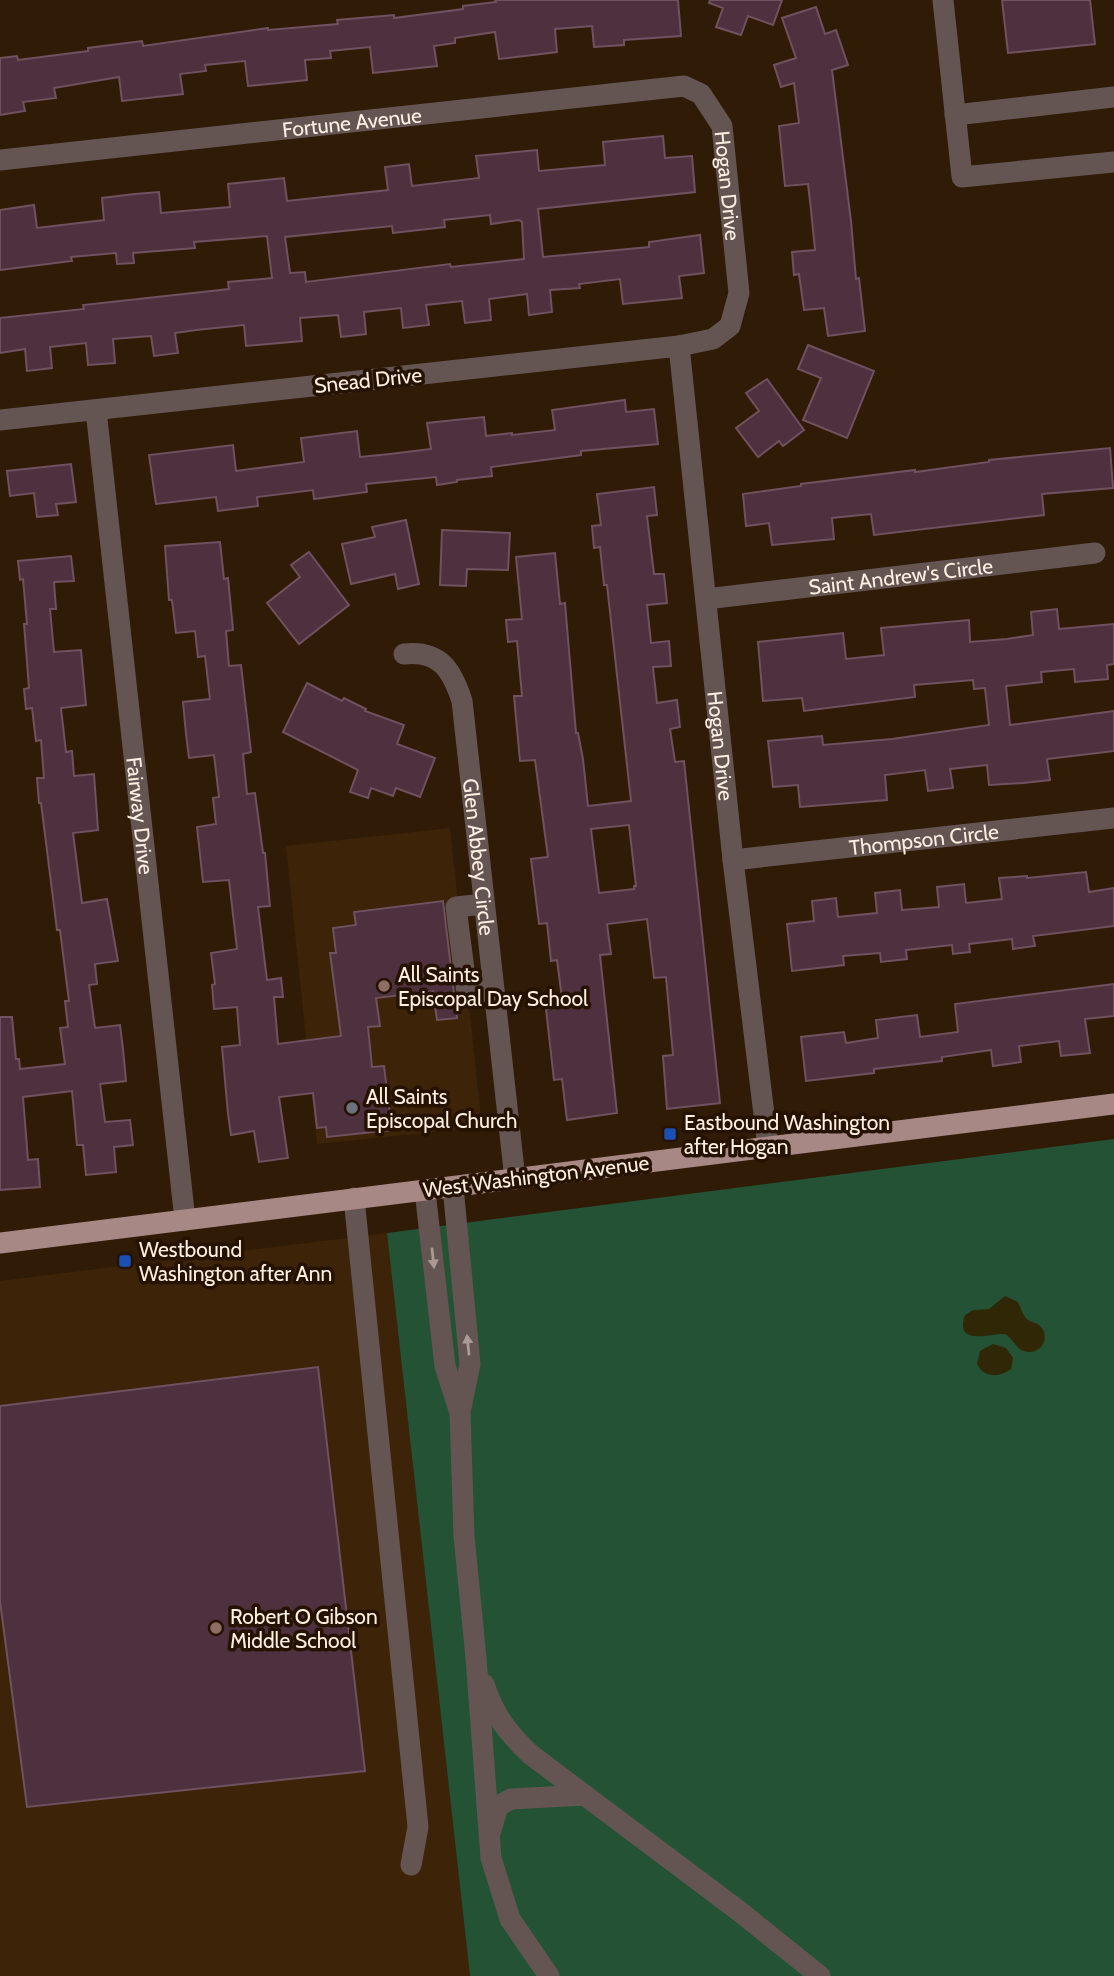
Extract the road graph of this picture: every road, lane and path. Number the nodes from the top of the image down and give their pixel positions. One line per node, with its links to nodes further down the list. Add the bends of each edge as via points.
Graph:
1 (943, 0): 4 (street)
2 (701, 94): 5 (street, Fortune Avenue, via 684,86); 7 (street, Hogan Drive, via 722,126 739,293)
3 (1114, 97): 4 (street)
4 (955, 115): 6 (street, via 962,177)
5 (0, 160)
6 (1114, 162)
7 (730, 326): 8 (street, Snead Drive, via 713,339)
8 (679, 346): 9 (street, Snead Drive); 12 (street, Hogan Drive)
9 (96, 410): 10 (street, Snead Drive); 22 (street, Fairway Drive)
10 (0, 420)
11 (1096, 553): 12 (street, Saint Andrew's Circle)
12 (706, 599): 15 (street, Hogan Drive)
13 (404, 654): 18 (street, Glen Abbey Circle, via 419,652 437,659 454,677 462,701)
14 (1114, 818): 15 (street, Thompson Circle)
15 (733, 860): 17 (street, Hogan Drive)
16 (1114, 1104): 17 (main road, West Washington Avenue)
17 (768, 1147): 18 (main road, West Washington Avenue)
18 (515, 1179): 19 (main road, West Washington Avenue)
19 (453, 1187): 20 (main road, West Washington Avenue); 24 (street, one-way to 19, via 470,1364)
20 (425, 1191): 21 (main road, West Washington Avenue); 24 (street, one-way to 24, via 445,1366)
21 (354, 1198): 22 (main road, West Washington Avenue); 28 (street, via 418,1827)
22 (185, 1220): 23 (main road, West Washington Avenue)
23 (0, 1243)
24 (460, 1412): 25 (street, via 464,1536)
25 (476, 1658): 26 (street, via 488,1698 504,1728); 27 (street)
26 (585, 1795): 27 (street, via 511,1799 498,1806); 30 (street)
27 (489, 1838): 29 (street, via 510,1919)
28 (411, 1865)
29 (549, 1976)
30 (820, 1976)

